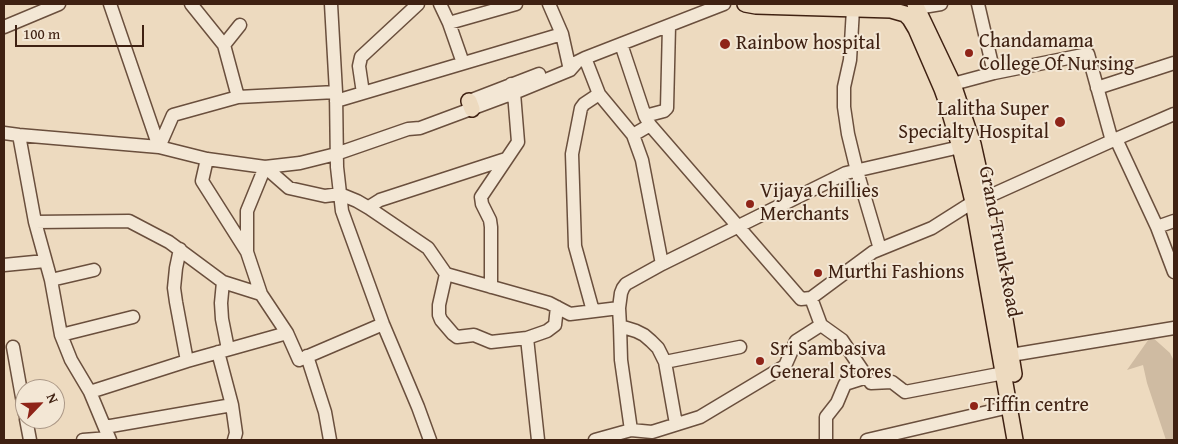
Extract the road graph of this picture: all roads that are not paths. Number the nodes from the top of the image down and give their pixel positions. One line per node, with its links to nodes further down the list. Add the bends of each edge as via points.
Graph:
1 (59, 4): 18 (street)
2 (110, 4): 39 (street)
3 (191, 4): 21 (street)
4 (331, 4): 32 (street)
5 (418, 4): 29 (street, via 360,57)
6 (440, 4): 15 (street)
7 (516, 4): 15 (street)
8 (549, 4): 19 (street)
9 (724, 4): 17 (street)
10 (745, 4): 14 (main road, Grand Trunk Road)
11 (941, 4): 13 (street)
12 (978, 4): 25 (street)
13 (916, 6): 26 (main road, Grand Trunk Road)
14 (852, 9): 40 (main road, Grand Trunk Road, via 891,10 910,19 942,89); 45 (street, via 850,60 843,96)
15 (449, 23): 22 (street)
16 (240, 25): 21 (street)
17 (669, 26): 20 (street); 34 (street, via 667,108)
18 (4, 27)
19 (562, 34): 22 (street); 23 (street)
20 (621, 44): 23 (street); 34 (street)
21 (224, 45): 31 (street)
22 (463, 63): 29 (street)
23 (575, 63): 28 (street); 30 (street)
24 (1174, 63): 27 (street)
25 (994, 74): 26 (street); 27 (street, via 1088,54)
26 (953, 84): 47 (main road, Grand Trunk Road, via 973,144)
27 (1097, 88): 38 (street)
28 (512, 89): 41 (street, via 418,121 408,129); 43 (street, via 518,142)
29 (363, 93): 32 (street)
30 (599, 94): 37 (street); 69 (street, via 581,108 572,154 575,246)
31 (238, 97): 32 (street); 39 (street, via 173,115)
32 (336, 97): 41 (street)
33 (1174, 114): 38 (street)
34 (648, 121): 37 (street); 51 (street)
35 (4, 133): 36 (street)
36 (19, 135): 39 (street); 50 (street)
37 (633, 135): 57 (street, via 642,160)
38 (1114, 140): 47 (street); 52 (street)
39 (159, 147): 42 (street)
40 (960, 147): 45 (street); 47 (main road, Grand Trunk Road)
41 (336, 154): 44 (street); 46 (street)
42 (207, 159): 44 (street); 55 (street, via 202,181)
43 (506, 159): 48 (street, via 380,200); 64 (street, via 481,197 491,227)
44 (265, 167): 46 (street, via 289,188 325,196); 55 (street, via 247,211)
45 (857, 171): 51 (street, via 846,173); 54 (street)
46 (340, 194): 48 (street); 71 (street, via 344,218)
47 (979, 200): 54 (street, via 932,228); 82 (main road, Grand Trunk Road); 85 (main road, Grand Trunk Road)
48 (369, 208): 61 (street, via 428,248)
49 (1174, 221): 52 (street)
50 (35, 222): 53 (street, via 129,221); 56 (street)
51 (737, 227): 57 (street); 66 (street, via 801,299)
52 (1157, 227): 60 (street)
53 (180, 249): 63 (street); 83 (street, via 174,288)
54 (880, 249): 66 (street)
55 (247, 252): 65 (street)
56 (45, 261): 58 (street); 62 (street)
57 (662, 264): 68 (street, via 626,284 621,292)
58 (4, 265)
59 (94, 270): 62 (street)
60 (1174, 272)
61 (446, 274): 64 (street); 77 (street, via 438,310 441,320 453,334 457,337 474,335 491,342)
62 (51, 280): 76 (street)
63 (223, 282): 65 (street); 80 (street)
64 (491, 287): 67 (street)
65 (261, 294): 75 (street)
66 (811, 298): 72 (street)
67 (557, 307): 69 (street, via 570,314); 77 (street, via 555,325)
68 (619, 308): 69 (street); 73 (street)
69 (593, 311)
70 (132, 317): 76 (street)
71 (383, 324): 81 (street); 98 (street)
72 (821, 325): 86 (street, via 842,340); 91 (street, via 796,341 784,366 700,417)
73 (620, 326): 84 (street, via 636,330 652,341); 92 (street, via 621,360)
74 (1174, 328): 82 (street)
75 (287, 333): 80 (street); 81 (street, via 299,360)
76 (60, 335): 88 (street)
77 (527, 338): 99 (street)
78 (13, 347): 87 (street)
79 (740, 347): 84 (street)
80 (223, 351): 83 (street); 89 (street)
81 (307, 356): 97 (street)
82 (1011, 356): 104 (main road, Grand Trunk Road)
83 (186, 361): 88 (street)
84 (665, 362): 91 (street)
85 (1004, 372): 86 (street, via 905,392 892,382 871,383); 90 (main road, Grand Trunk Road)
86 (867, 377): 101 (street, via 845,384 837,403 826,417)
87 (19, 379)
88 (90, 392): 93 (street)
89 (232, 405): 93 (street); 96 (street)
90 (1009, 407): 102 (street); 103 (main road, Grand Trunk Road)
91 (676, 424): 94 (street)
92 (631, 430): 94 (street); 100 (street)
93 (108, 435): 95 (street)
94 (653, 436)
95 (83, 440)
96 (234, 440)
97 (330, 440)
98 (430, 440)
99 (538, 440)
100 (595, 440)
101 (826, 440)
102 (867, 440)
103 (1015, 440)
104 (1024, 440)

